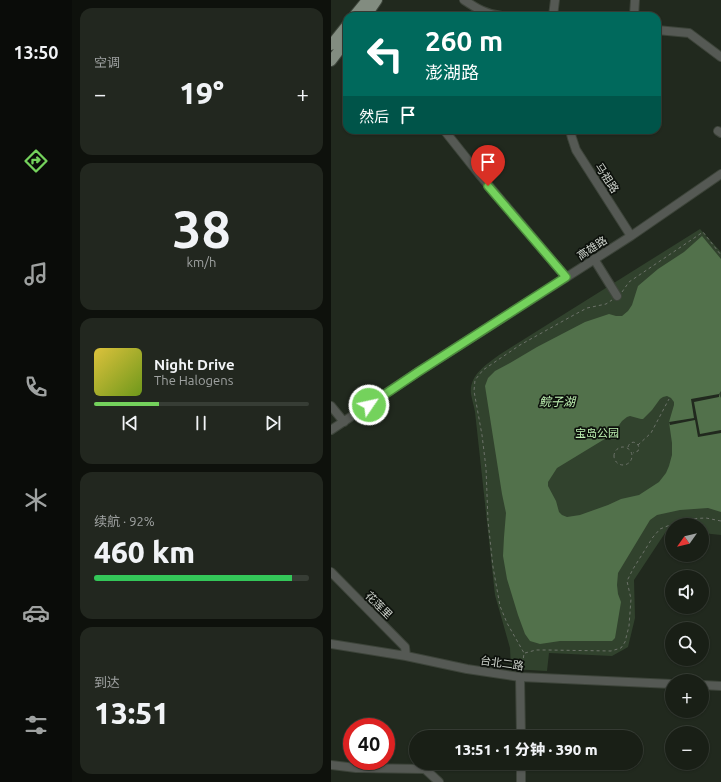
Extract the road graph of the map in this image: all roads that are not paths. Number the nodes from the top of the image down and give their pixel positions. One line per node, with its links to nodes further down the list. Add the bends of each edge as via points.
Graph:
1 (367, 0): 6 (main road)
2 (377, 0): 7 (main road)
3 (464, 0): 8 (street)
4 (555, 0): 9 (street)
5 (635, 0): 10 (street)
6 (357, 12)
7 (369, 12)
8 (485, 12)
9 (554, 12)
10 (634, 12)
11 (343, 30): 13 (main road)
12 (661, 30): 15 (street, via 689,33)
13 (331, 45)
14 (343, 45): 16 (main road)
15 (721, 57)
16 (331, 61)
17 (448, 134): 22 (street)
18 (571, 134): 20 (street, 马祖路, via 576,150)
19 (721, 174): 20 (street, 高雄路)
20 (631, 236): 21 (street, 高雄路)
21 (594, 260): 22 (street, 高雄路); 23 (street)
22 (566, 277): 25 (street, 高雄路)
23 (617, 296)
24 (331, 406): 25 (street)
25 (344, 422): 26 (street, 高雄路)
26 (331, 430)
27 (331, 572): 29 (street, 花莲里, via 405,647)
28 (331, 644): 29 (street, 台北二路)
29 (406, 656): 30 (street, 台北二路)
30 (520, 677): 31 (street, 台北二路); 34 (street)
31 (665, 684)
32 (709, 685): 33 (street)
33 (721, 686)
34 (521, 730)
35 (331, 765): 37 (street, via 425,769)
36 (521, 770): 38 (street)
37 (439, 782)
38 (521, 782)

